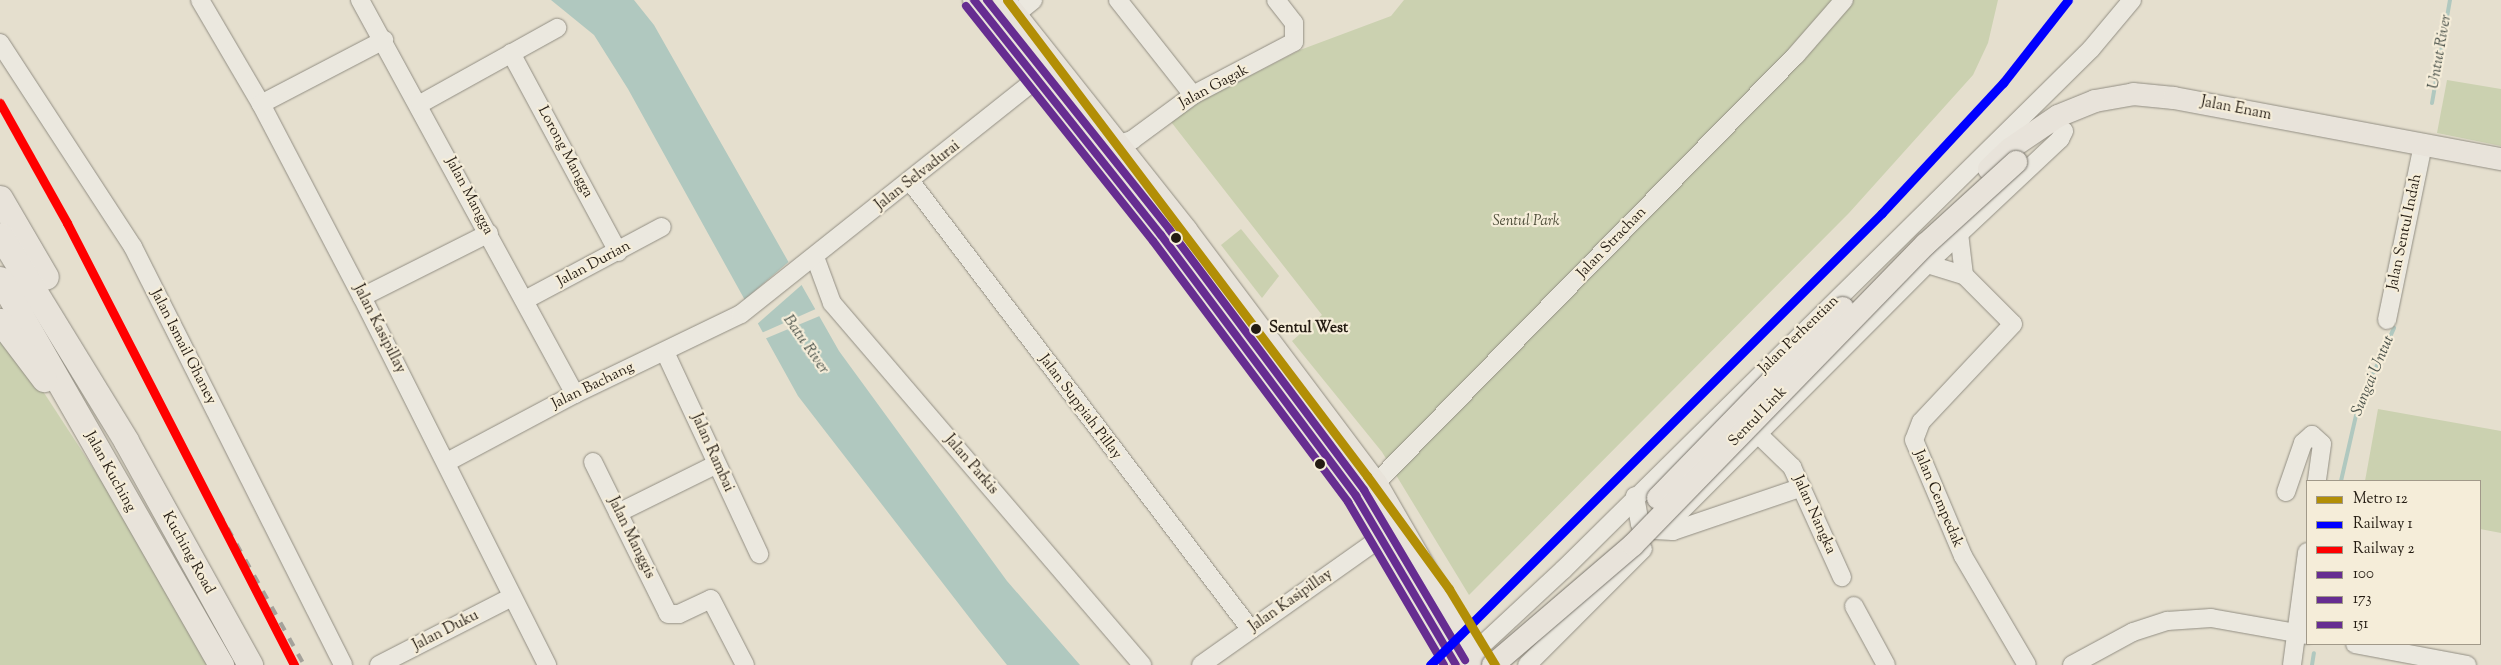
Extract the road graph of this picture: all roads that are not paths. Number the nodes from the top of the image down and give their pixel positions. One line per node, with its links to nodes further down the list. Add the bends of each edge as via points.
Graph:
1 (200, 0): 17 (street, Jalan Kasipillay)
2 (360, 0): 12 (street, Jalan Mangga)
3 (974, 0): 15 (main road)
4 (995, 0): 15 (main road, via 1036,53 1040,75)
5 (1033, 0): 10 (street)
6 (1118, 0): 16 (street)
7 (1276, 0): 16 (street, Jalan Gagak, via 1294,23 1294,42)
8 (1844, 0): 51 (street, Jalan Strachan, via 1796,55)
9 (2132, 0): 24 (street, Jalan Perhentian, via 2091,49)
10 (1010, 7): 20 (main road)
11 (557, 28): 14 (street)
12 (384, 40): 17 (street); 18 (street, Jalan Mangga)
13 (0, 43): 71 (street, Jalan Ismail Ghaney, via 133,247)
14 (511, 53): 18 (street); 32 (street, Lorong Mangga)
15 (1036, 79): 26 (street, Jalan Selvadurai); 57 (main road, via 1161,236 1356,496)
16 (1193, 95): 20 (street, Jalan Gagak, via 1136,137)
17 (261, 104): 37 (street, Jalan Kasipillay)
18 (420, 104): 29 (street, Jalan Mangga)
19 (2064, 131): 21 (main road, Jalan Enam, via 2110,113 2136,109); 22 (main road, Jalan Enam); 30 (street, via 2060,140)
20 (1119, 144): 51 (main road)
21 (2421, 151): 22 (main road, Jalan Enam, via 2174,98 2133,94 2094,102 2058,116); 23 (main road, Jalan Enam); 25 (main road, Jalan Enam); 40 (street, Jalan Sentul Indah)
22 (2013, 155): 24 (main road, Jalan Enam); 68 (main road, Sentul Link, bridge, via 1626,552)
23 (2501, 159)
24 (1980, 166): 54 (street, Jalan Perhentian); 68 (main road, Sentul Link, bridge, via 1611,547)
25 (2501, 172)
26 (911, 182): 33 (street, Jalan Selvadurai); 65 (street, Jalan Suppiah Pillay)
27 (0, 198): 45 (highway, via 84,344)
28 (662, 226): 32 (street, Jalan Durian)
29 (489, 233): 37 (street); 38 (street, Jalan Mangga)
30 (1959, 233): 34 (street); 35 (street)
31 (0, 235): 45 (highway, Jalan Kuching)
32 (618, 252): 38 (street, Jalan Durian)
33 (815, 257): 39 (street, Jalan Selvadurai); 75 (street, Jalan Parkis, via 832,303)
34 (1927, 264): 35 (street); 44 (street)
35 (1964, 275): 79 (street, Jalan Cempedak, via 2013,324 1920,422 1914,440 1963,556)
36 (0, 280): 46 (highway, Jalan Kuching)
37 (362, 297): 47 (street, Jalan Kasipillay)
38 (524, 300): 43 (street, Jalan Mangga)
39 (741, 314): 42 (street, Jalan Bachang)
40 (2386, 320)
41 (0, 321): 46 (highway)
42 (665, 352): 43 (street, Jalan Bachang); 49 (street, Jalan Rambai)
43 (575, 394): 47 (street, Jalan Bachang)
44 (1760, 436): 52 (street, Jalan Nangka, via 1792,467); 56 (street)
45 (126, 441): 70 (highway, Kuching Road)
46 (97, 448): 69 (highway, Jalan Kuching)
47 (447, 462): 62 (street, Jalan Kasipillay)
48 (593, 462): 55 (street, Jalan Manggis)
49 (715, 465): 55 (street); 58 (street, Jalan Rambai)
50 (2317, 480): 53 (street, via 2322,444 2312,435 2303,443)
51 (1376, 483): 68 (main road, via 1413,542)
52 (1802, 488): 56 (street, via 1681,529); 61 (street, Jalan Nangka)
53 (2286, 492)
54 (1635, 496): 56 (street, via 1640,524); 60 (street, Jalan Perhentian)
55 (618, 512): 74 (street, Jalan Manggis, via 668,614 679,614 711,600)
56 (1662, 530): 63 (street)
57 (1382, 537): 65 (street, Jalan Kasipillay); 68 (main road)
58 (760, 554)
59 (2306, 568): 66 (street)
60 (1563, 570): 63 (street, via 1584,577); 68 (street, Jalan Perhentian)
61 (1842, 577)
62 (512, 597): 72 (street, Jalan Duku); 73 (street, Jalan Kasipillay)
63 (1591, 601): 77 (street)
64 (1854, 606): 78 (street)
65 (1251, 630): 76 (street, Jalan Kasipillay)
66 (2302, 634): 80 (street, via 2211,618 2167,621 2133,632); 81 (street)
67 (2360, 645): 82 (street)
68 (1475, 660)
69 (221, 665)
70 (250, 665)
71 (343, 665)
72 (379, 665)
73 (547, 665)
74 (745, 665)
75 (1142, 665)
76 (1201, 665)
77 (1527, 665)
78 (1886, 665)
79 (2027, 665)
80 (2072, 665)
81 (2292, 665)
82 (2466, 665)

